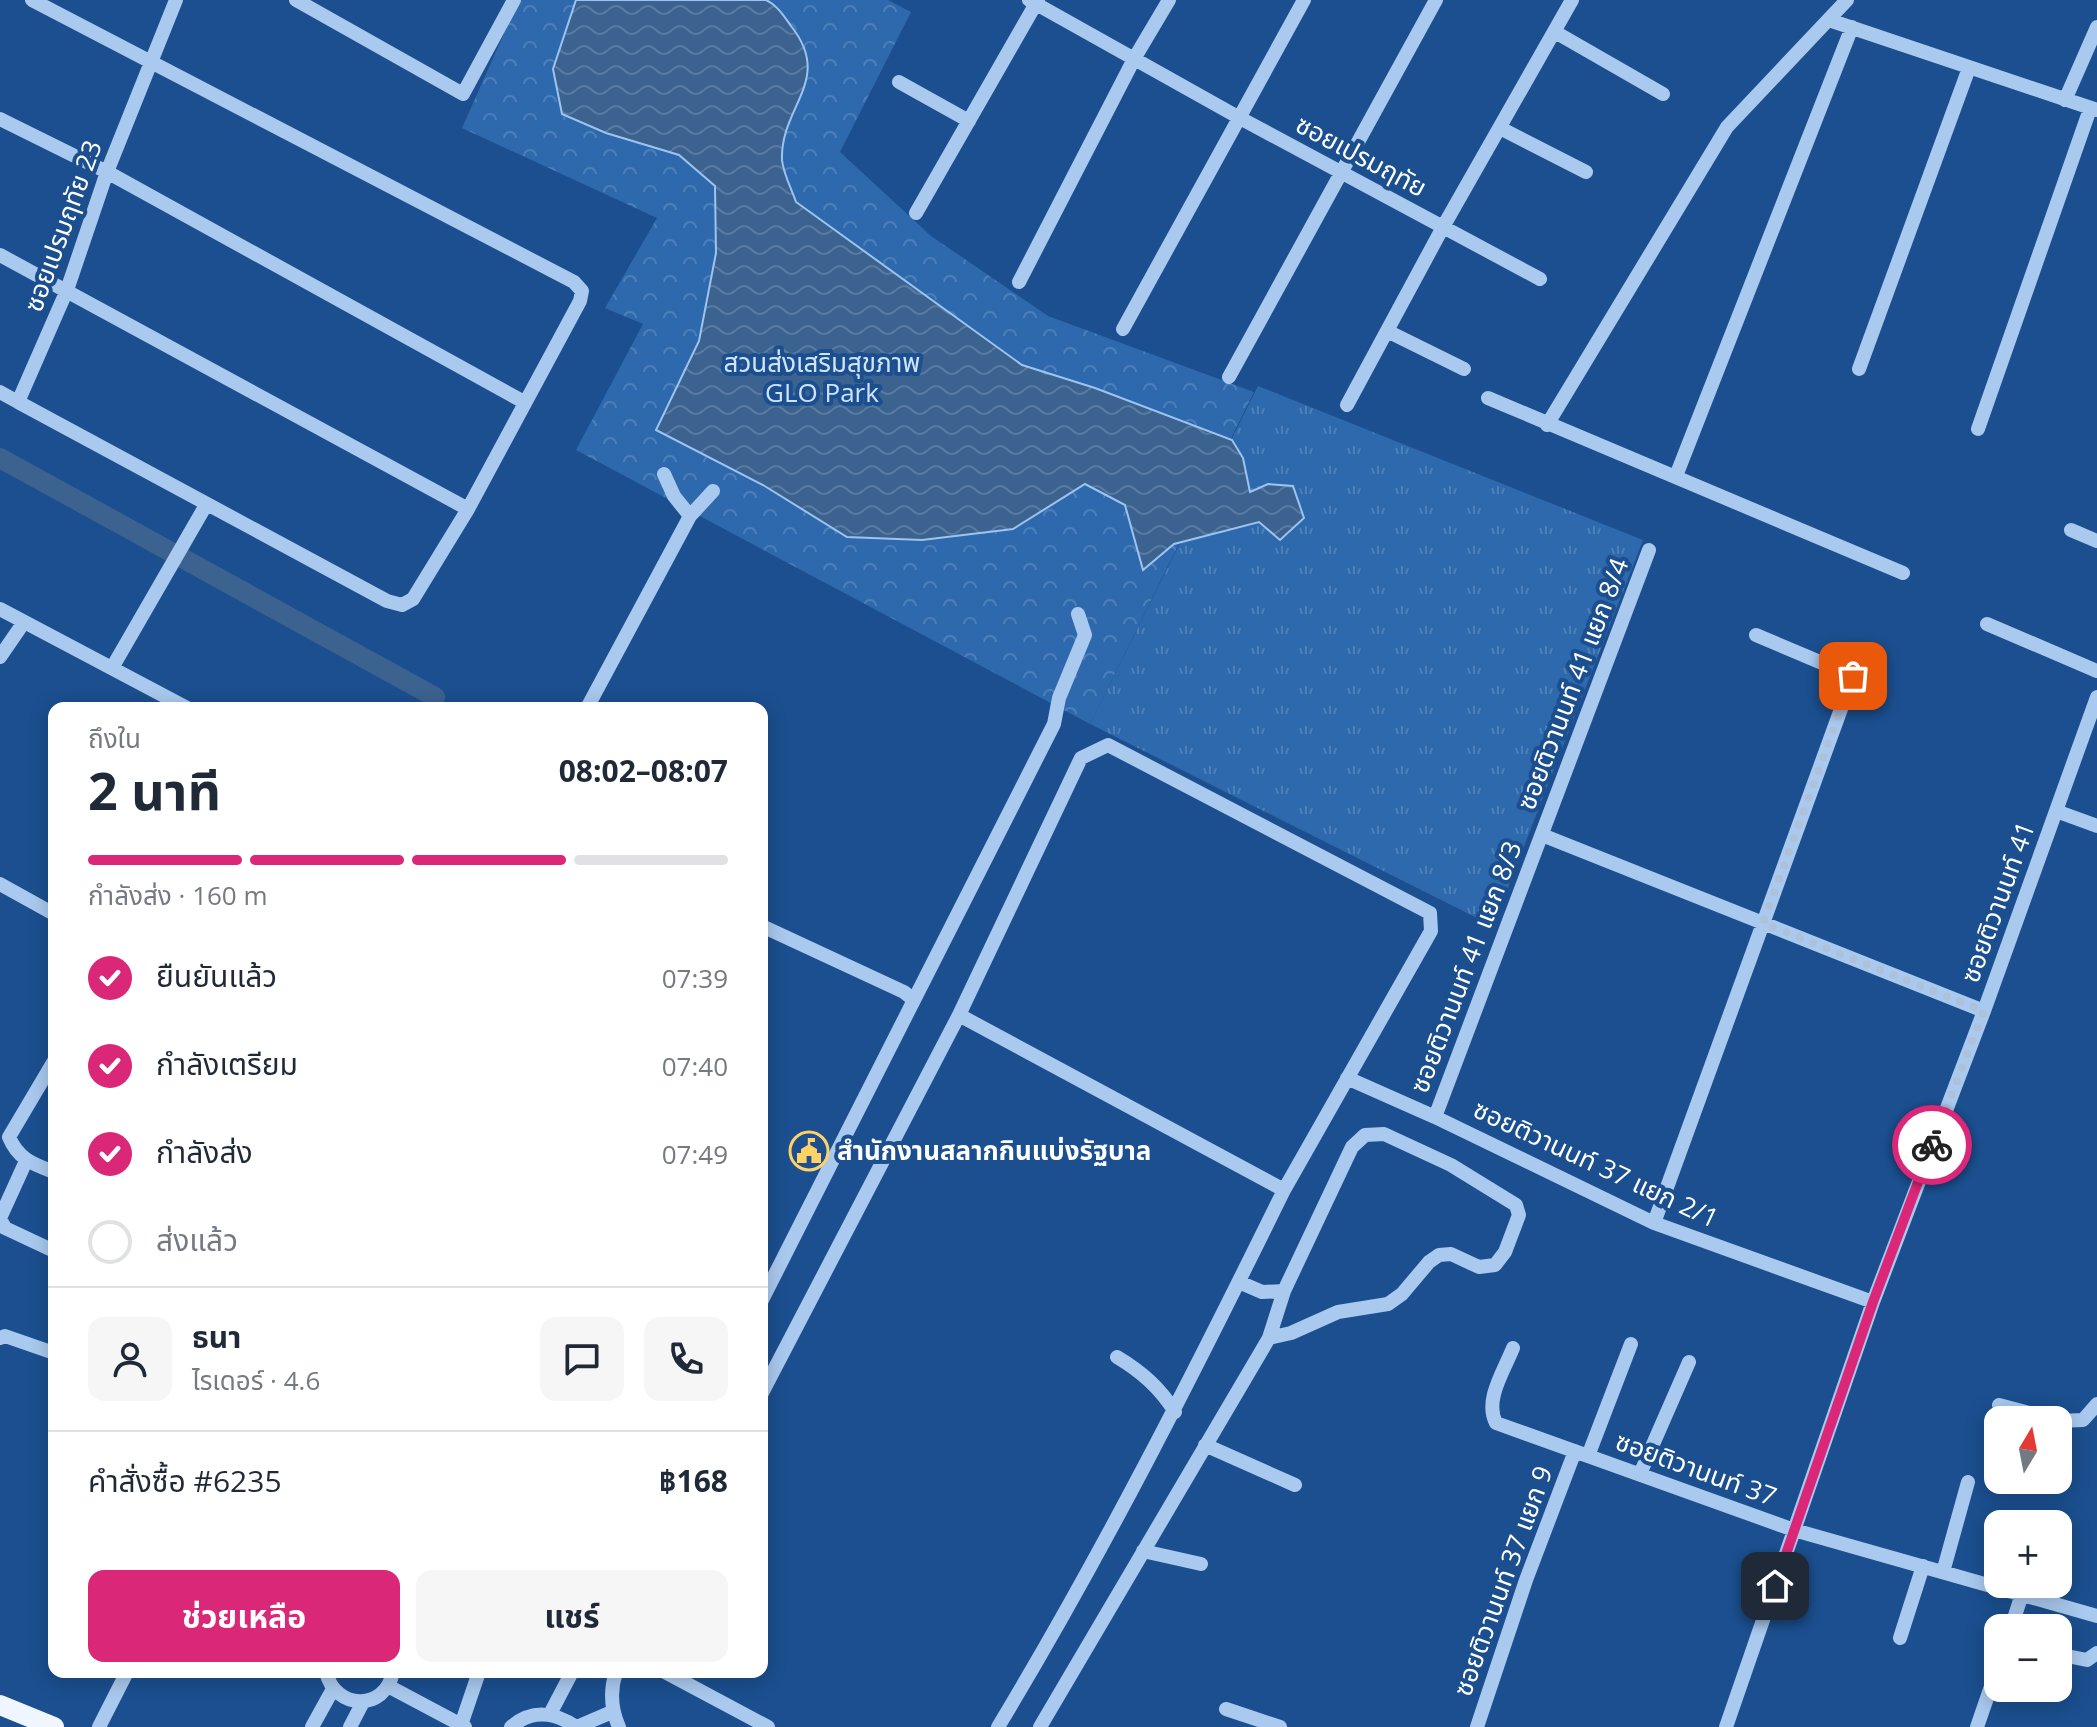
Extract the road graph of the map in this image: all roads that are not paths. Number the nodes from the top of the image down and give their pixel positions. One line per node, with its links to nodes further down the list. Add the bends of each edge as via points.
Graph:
1 (32, 0): 16 (street)
2 (176, 0): 16 (street, ซอยเปรมฤทัย 23)
3 (296, 0): 4 (street, via 463,94)
4 (514, 0)
5 (1169, 0): 15 (street)
6 (1304, 0): 22 (street)
7 (1436, 0): 28 (street)
8 (1572, 0): 14 (street, ซอยเปรมฤทัย)
9 (1847, 0): 11 (street)
10 (1034, 1): 15 (street, ซอยเปรมฤทัย); 24 (street)
11 (1829, 20): 12 (street); 45 (street, via 1727,127)
12 (1852, 27): 17 (street); 48 (street)
13 (2097, 27): 20 (street)
14 (1555, 32): 19 (street); 25 (street, ซอยเปรมฤทัย)
15 (1134, 59): 22 (street, ซอยเปรมฤทัย); 33 (street)
16 (152, 60): 26 (street, ซอยเปรมฤทัย 23); 43 (street, via 574,282 582,291 580,301)
17 (1969, 68): 20 (street); 38 (street)
18 (899, 82): 24 (street)
19 (1663, 94)
20 (2065, 100): 21 (street)
21 (2094, 110): 46 (street)
22 (1238, 117): 28 (street, ซอยเปรมฤทัย); 35 (street)
23 (0, 119): 26 (street)
24 (969, 121): 29 (street)
25 (1500, 128): 27 (street); 30 (street, ซอยเปรมฤทัย)
26 (107, 172): 34 (street, ซอยเปรมฤทัย 23); 43 (street)
27 (1586, 172)
28 (1341, 173): 30 (street, ซอยเปรมฤทัย); 39 (street)
29 (916, 213)
30 (1443, 227): 32 (street); 36 (street)
31 (0, 255): 34 (street)
32 (1540, 279)
33 (1019, 282)
34 (67, 290): 42 (street, ซอยเปรมฤทัย 23); 51 (street)
35 (1123, 329)
36 (1387, 331): 37 (street); 44 (street)
37 (1464, 369)
38 (1859, 369)
39 (1229, 377)
40 (0, 392): 42 (street)
41 (1488, 398): 45 (street)
42 (18, 402): 50 (street)
43 (524, 402): 51 (street)
44 (1347, 405)
45 (1547, 425): 48 (street)
46 (1978, 429)
47 (664, 474): 52 (street)
48 (1676, 476): 56 (street)
49 (713, 491): 52 (street)
50 (206, 505): 51 (street, via 402,605 413,599); 63 (street)
51 (468, 509)
52 (690, 516): 67 (street)
53 (2071, 530): 54 (street)
54 (2097, 541)
55 (1649, 550): 70 (street, ซอยติวานนท์ 41 แยก 8/4)
56 (1903, 573)
57 (0, 609): 59 (street)
58 (1078, 614): 75 (street, via 1085,635 1054,724)
59 (24, 622): 62 (street); 63 (street)
60 (1987, 624): 64 (street)
61 (1756, 635): 73 (street, via 1853,676)
62 (0, 657)
63 (112, 668): 66 (street)
64 (2097, 671)
65 (2097, 697): 68 (street, ซอยติวานนท์ 41)
66 (176, 702)
67 (590, 702)
68 (2056, 811): 69 (street); 76 (street, ซอยติวานนท์ 41)
69 (2097, 826)
70 (1542, 835): 73 (street); 80 (street, ซอยติวานนท์ 41 แยก 8/3)
71 (0, 884): 72 (street)
72 (48, 911)
73 (1763, 923): 76 (street); 86 (street)
74 (768, 929): 75 (street)
75 (914, 1000): 88 (street)
76 (1984, 1011): 91 (street, ซอยติวานนท์ 41)
77 (959, 1015): 79 (street, via 1081,758 1108,745 1430,913 1431,931); 84 (street); 99 (street)
78 (48, 1070): 81 (street)
79 (1347, 1078): 80 (street, ซอยติวานนท์ 37 แยก 2/1); 84 (street)
80 (1435, 1117): 86 (street, ซอยติวานนท์ 37 แยก 2/1)
81 (5, 1137): 82 (street)
82 (26, 1161): 83 (street); 85 (street)
83 (48, 1170)
84 (1284, 1190): 89 (street)
85 (0, 1219): 87 (street, via 5,1228)
86 (1654, 1223): 91 (street, ซอยติวานนท์ 37 แยก 2/1)
87 (48, 1248)
88 (768, 1277)
89 (1239, 1282): 90 (street, via 1262,1292); 103 (street)
90 (1284, 1291): 93 (street); 93 (street, via 1352,1147 1365,1135 1384,1134 1451,1165 1516,1205 1519,1215 1495,1265 1479,1267 1451,1254 1439,1255 1388,1304 1338,1312)
91 (1873, 1302): 110 (street, ซอยติวานนท์ 41)
92 (0, 1338): 96 (street)
93 (1269, 1338): 105 (street)
94 (1631, 1344): 106 (street, ซอยติวานนท์ 37 แยก 9)
95 (1513, 1348): 106 (street, ซอยติวานนท์ 37, via 1491,1403 1496,1423)
96 (48, 1351)
97 (1117, 1357): 103 (street, via 1148,1378)
98 (1689, 1362): 107 (street)
99 (768, 1381)
100 (2097, 1404): 104 (street, via 2083,1420)
101 (1999, 1405): 102 (street)
102 (2003, 1406)
103 (1175, 1412): 144 (street)
104 (2072, 1420)
105 (1205, 1445): 109 (street); 111 (street)
106 (1582, 1454): 107 (street, ซอยติวานนท์ 37); 147 (street, ซอยติวานนท์ 37 แยก 9, via 1526,1580)
107 (1640, 1474): 110 (street, ซอยติวานนท์ 37)
108 (1968, 1482): 114 (street)
109 (1295, 1485)
110 (1794, 1530): 113 (street, ซอยติวานนท์ 37); 148 (street, ซอยติวานนท์ 41)
111 (1143, 1551): 112 (street); 145 (street)
112 (1201, 1564)
113 (1923, 1566): 114 (street, ซอยติวานนท์ 37); 118 (street)
114 (1943, 1572): 115 (street, ซอยติวานนท์ 37)
115 (1984, 1583)
116 (2036, 1598): 117 (street, ซอยติวานนท์ 37)
117 (2097, 1616)
118 (1900, 1638)
119 (2097, 1653): 120 (street, via 2087,1660)
120 (2072, 1657)
121 (124, 1678): 137 (street)
122 (328, 1678): 128 (street)
123 (477, 1678): 135 (street)
124 (569, 1678): 134 (street)
125 (614, 1678): 133 (street)
126 (676, 1678): 143 (street)
127 (390, 1679): 129 (street, via 382,1694); 135 (street)
128 (333, 1689): 129 (street); 138 (street)
129 (363, 1702): 139 (street)
130 (1986, 1702): 149 (street)
131 (0, 1705): 136 (main road)
132 (1226, 1709): 146 (street)
133 (612, 1712): 141 (street); 142 (street)
134 (550, 1714): 140 (street, via 534,1714); 141 (street)
135 (463, 1726)
136 (54, 1727)
137 (99, 1727)
138 (312, 1727)
139 (350, 1727)
140 (511, 1727)
141 (576, 1727)
142 (619, 1727)
143 (768, 1727)
144 (998, 1727)
145 (1040, 1727)
146 (1280, 1727)
147 (1477, 1727)
148 (1726, 1727)
149 (1977, 1727)

